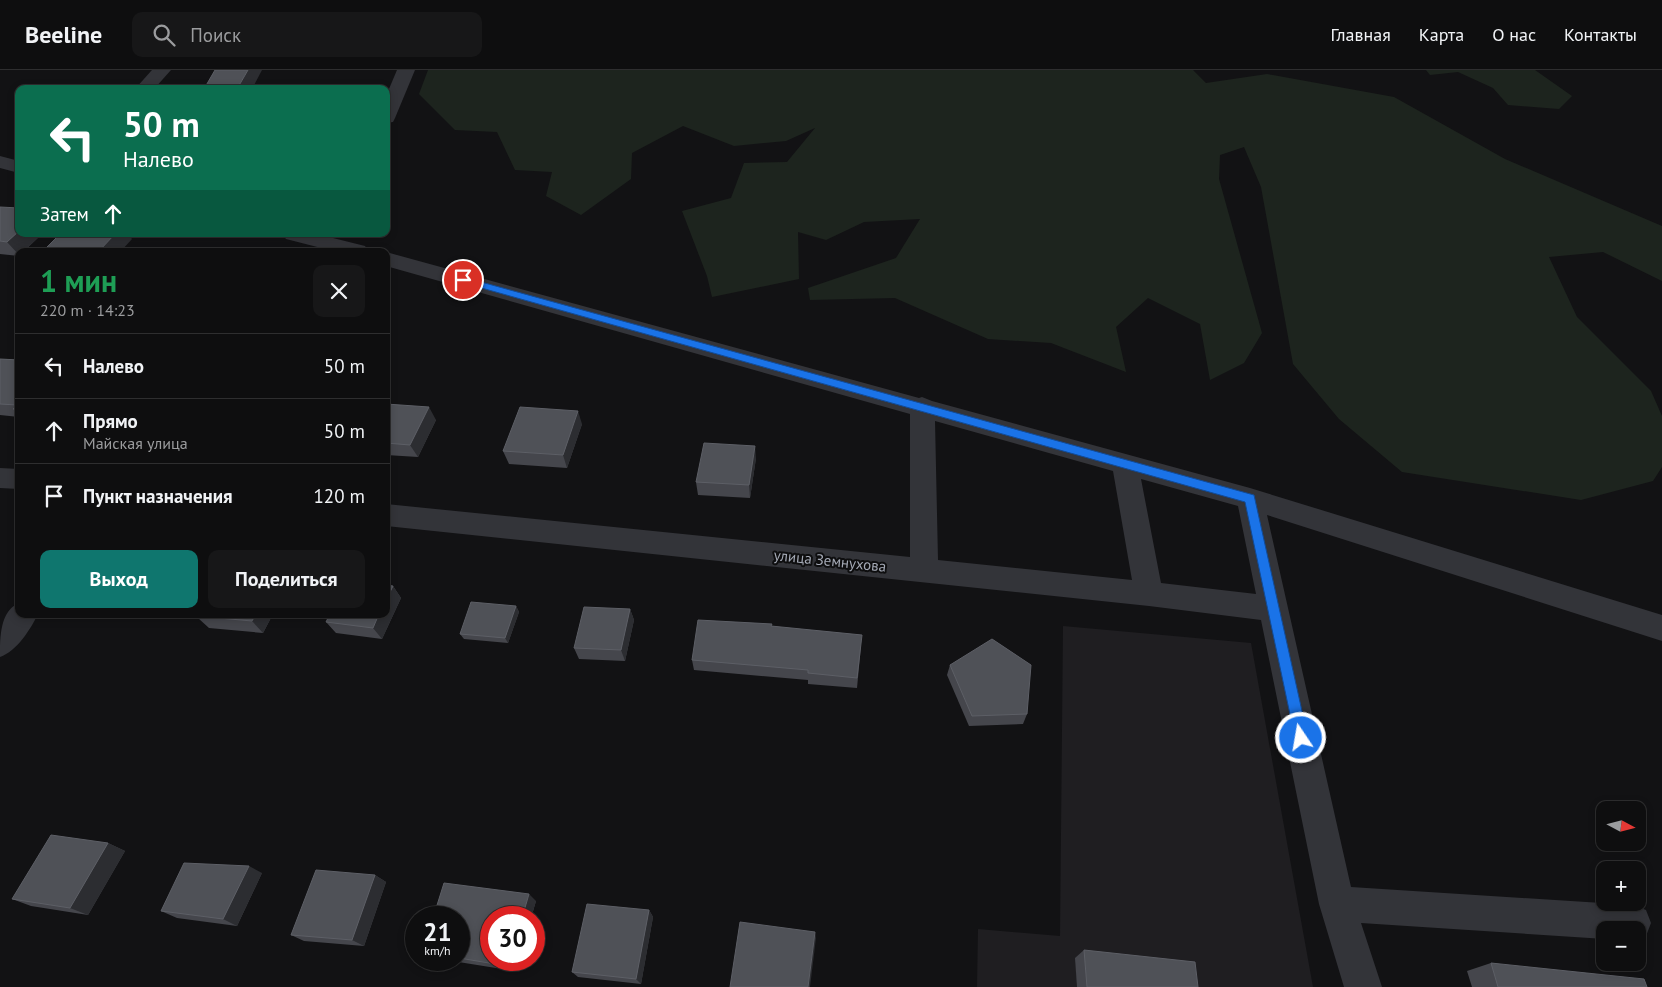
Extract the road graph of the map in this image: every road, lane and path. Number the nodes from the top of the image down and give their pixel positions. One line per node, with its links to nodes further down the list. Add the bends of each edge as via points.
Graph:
1 (162, 70): 3 (street)
2 (406, 70): 4 (street)
3 (148, 85)
4 (390, 108)
5 (0, 162): 6 (street)
6 (15, 166)
7 (335, 239): 8 (street); 9 (street)
8 (294, 240)
9 (352, 248)
10 (390, 260): 11 (street)
11 (922, 406): 12 (street); 17 (street)
12 (1125, 463): 15 (street); 18 (street)
13 (0, 478): 14 (street)
14 (15, 480)
15 (1250, 498): 19 (street); 21 (street)
16 (390, 515): 17 (street, улица Земнухова)
17 (924, 570): 18 (street, улица Земнухова)
18 (1149, 594): 19 (street, улица Земнухова)
19 (1273, 609): 23 (street)
20 (20, 618): 22 (street)
21 (1662, 628)
22 (0, 644)
23 (1337, 904): 24 (street); 25 (street)
24 (1602, 921)
25 (1363, 987)

